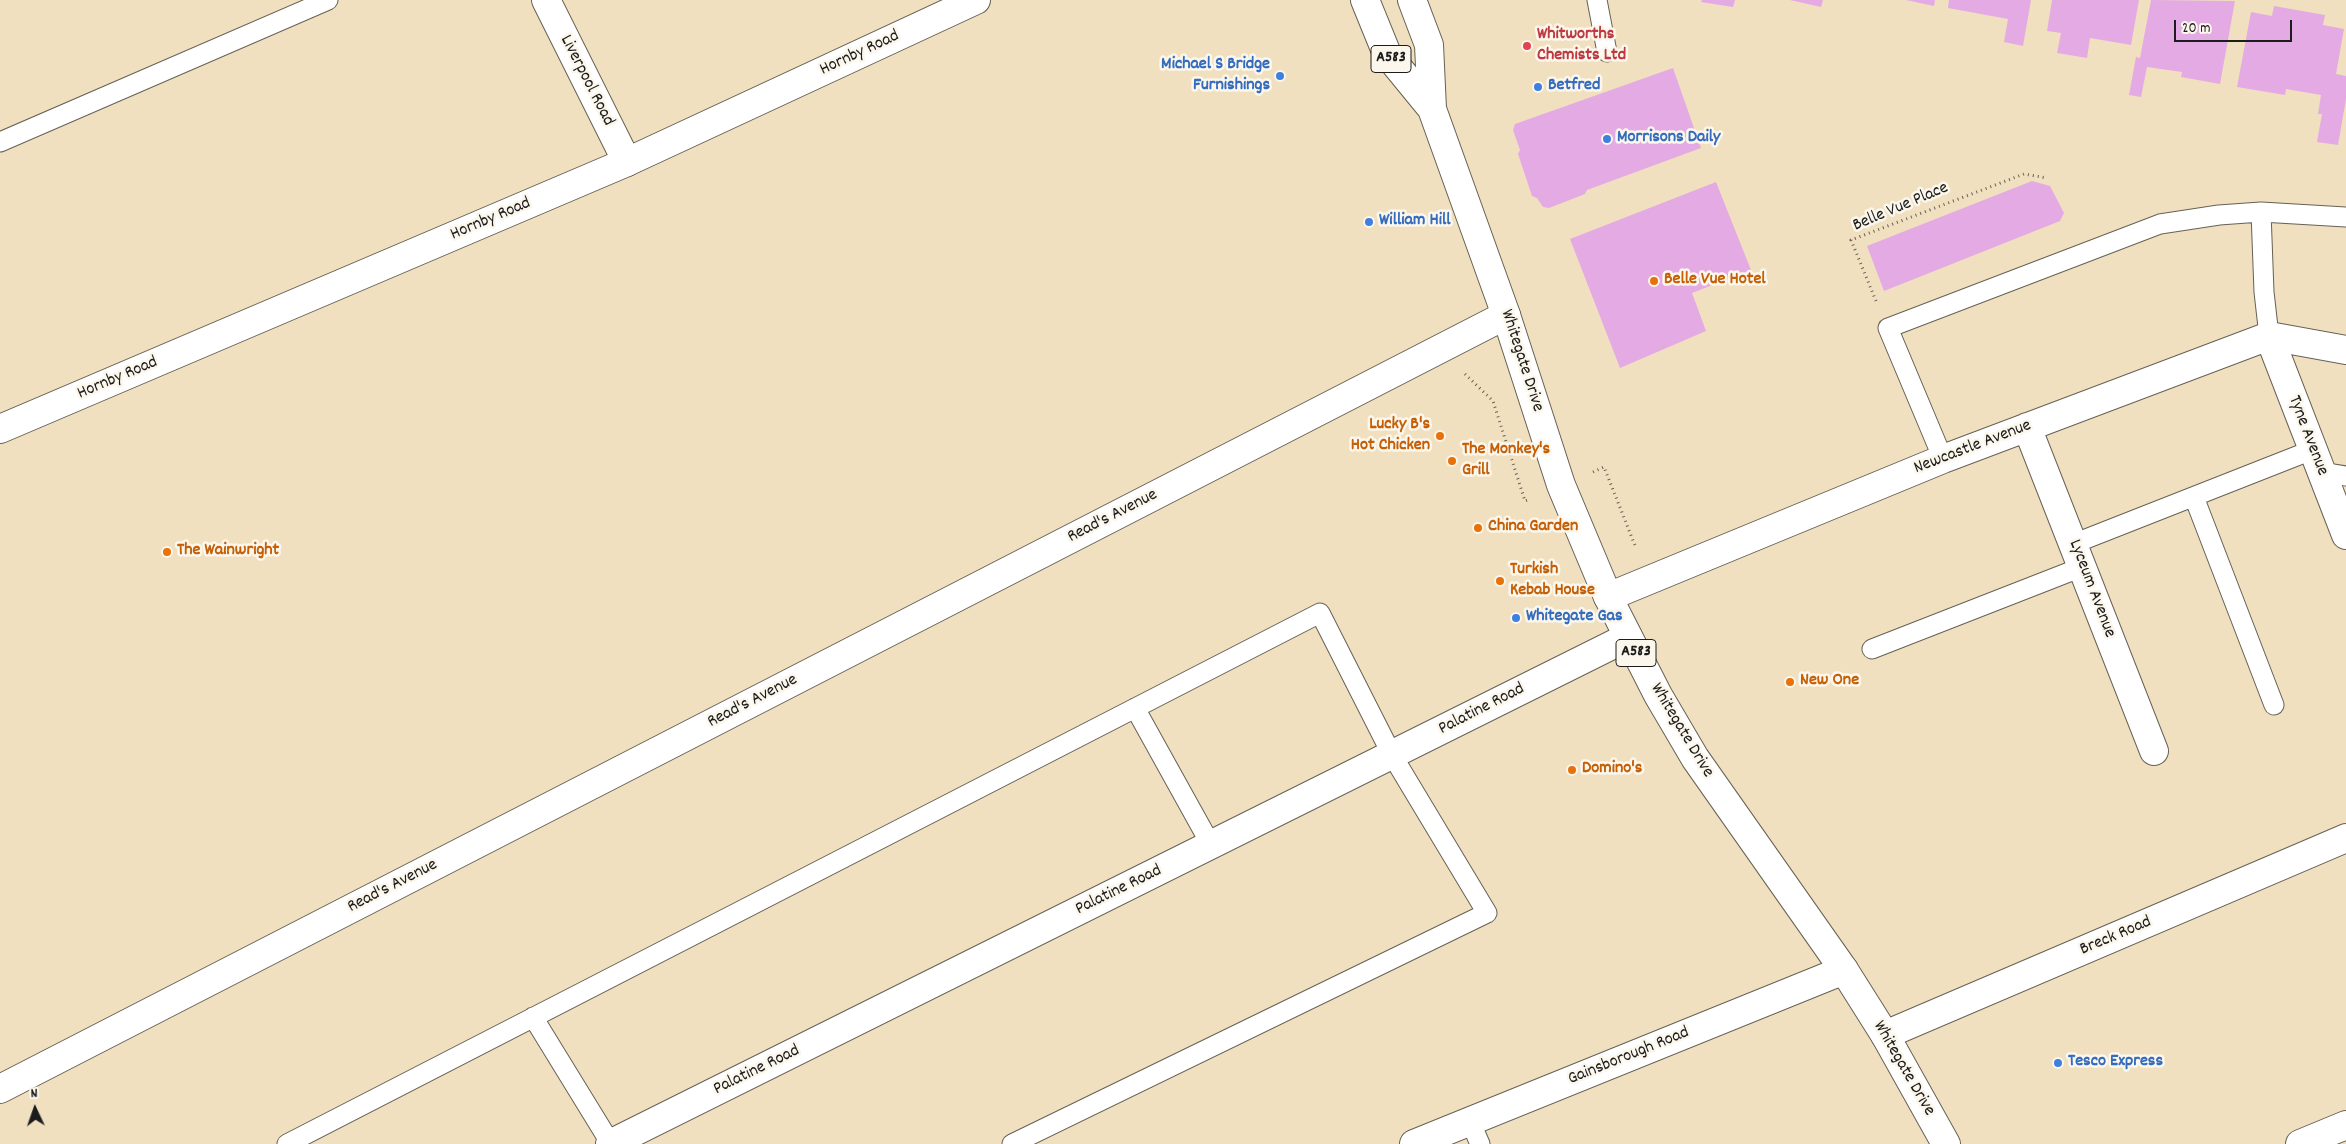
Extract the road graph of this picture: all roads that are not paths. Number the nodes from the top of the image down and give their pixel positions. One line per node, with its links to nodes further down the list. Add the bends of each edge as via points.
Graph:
1 (328, 0): 9 (lane)
2 (546, 0): 10 (street, Liverpool Road)
3 (976, 0): 10 (street, Hornby Road)
4 (1365, 0): 8 (street, Whitegate Drive / A583, via 1387,54)
5 (1412, 0): 8 (street, Whitegate Drive / A583, via 1429,45)
6 (1597, 0): 7 (lane)
7 (1606, 52)
8 (1432, 109): 13 (street, Whitegate Drive / A583)
9 (0, 142)
10 (627, 162): 17 (street, Hornby Road)
11 (2261, 212): 12 (lane); 14 (lane); 18 (lane, via 2160,224 1888,328)
12 (2346, 217)
13 (1506, 315): 23 (street, Whitegate Drive / A583, via 1561,485); 35 (street, Read's Avenue)
14 (2269, 336): 15 (street); 16 (street, Newcastle Avenue); 19 (street, Tyne Avenue)
15 (2346, 350)
16 (2027, 427): 18 (street, Newcastle Avenue); 22 (street, Lyceum Avenue)
17 (0, 429)
18 (1942, 458): 23 (street, Newcastle Avenue)
19 (2326, 466): 20 (lane); 21 (street, Tyne Avenue)
20 (2194, 498): 22 (lane); 26 (lane)
21 (2346, 535)
22 (2078, 556): 25 (lane); 28 (street, Lyceum Avenue)
23 (1608, 597): 24 (street, Whitegate Drive / A583)
24 (1628, 637): 29 (street, Palatine Road); 32 (street, Whitegate Drive / A583, via 1695,758)
25 (1872, 649)
26 (2274, 705)
27 (1135, 708): 29 (lane, via 1320,613); 31 (lane); 33 (lane)
28 (2154, 751)
29 (1392, 755): 31 (street, Palatine Road); 40 (lane, via 1487,913)
30 (2346, 838): 34 (street, Breck Road)
31 (1211, 845): 39 (street, Palatine Road)
32 (1844, 970): 34 (street, Whitegate Drive / A583); 37 (street, Gainsborough Road)
33 (534, 1017): 38 (lane); 39 (lane)
34 (1885, 1035): 42 (street, Whitegate Drive / A583)
35 (0, 1089)
36 (2346, 1125): 43 (street)
37 (1475, 1132): 41 (street, Gainsborough Road)
38 (287, 1144)
39 (611, 1144)
40 (1012, 1144)
41 (1414, 1144)
42 (1946, 1144)
43 (2300, 1144)

